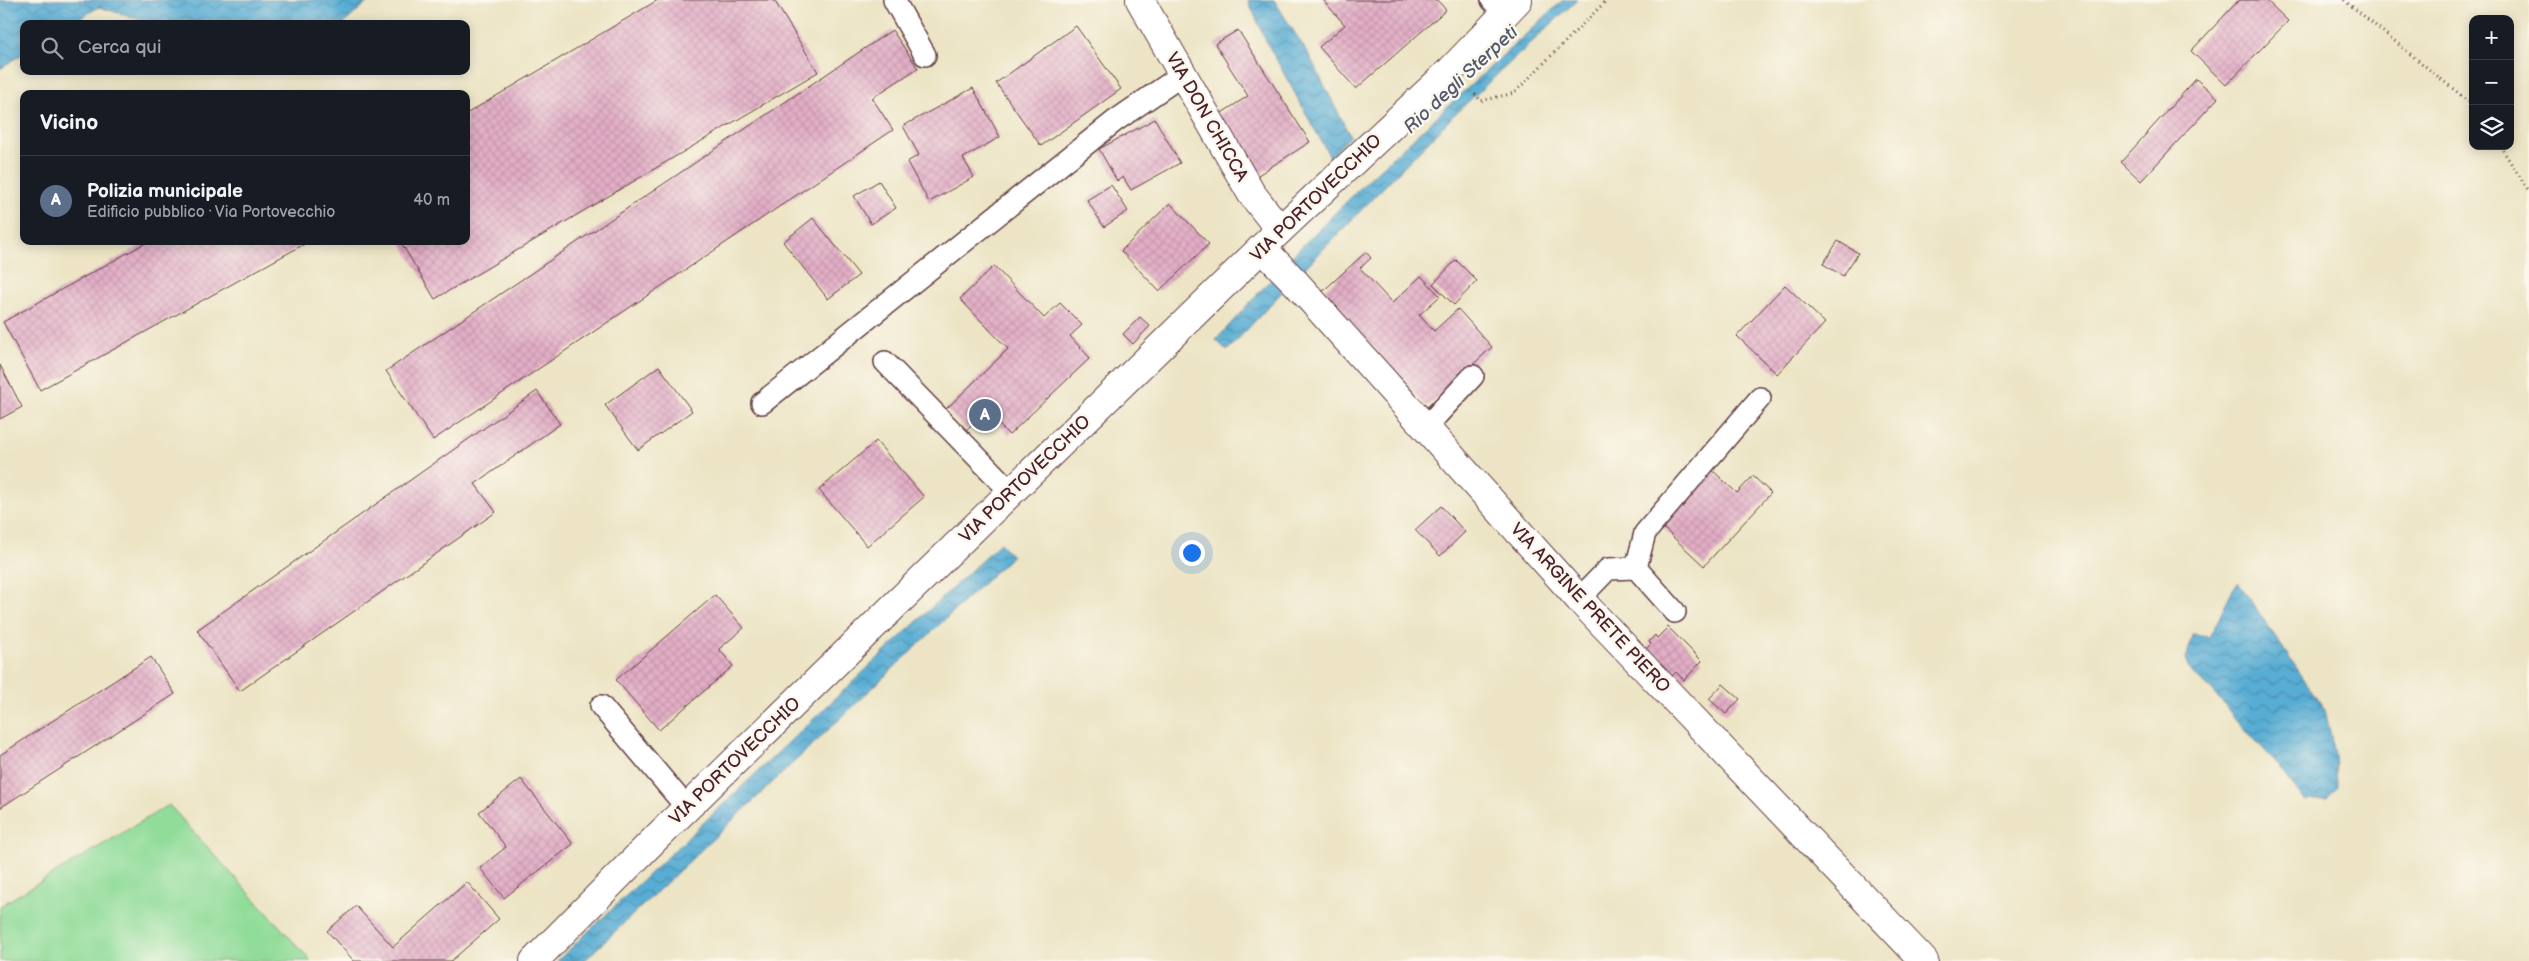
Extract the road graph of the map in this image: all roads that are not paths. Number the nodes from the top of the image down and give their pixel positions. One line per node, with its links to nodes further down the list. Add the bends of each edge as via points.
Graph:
1 (894, 0): 4 (lane)
2 (1140, 0): 5 (street, VIA DON CHICCA)
3 (1504, 4): 6 (street, VIA PORTOVECCHIO, via 1451,70)
4 (925, 55)
5 (1182, 75): 6 (street, VIA DON CHICCA, via 1251,193); 10 (lane, via 1114,121)
6 (1280, 257): 11 (street, VIA ARGINE PRETE PIERO); 12 (street, VIA PORTOVECCHIO)
7 (885, 362): 12 (lane)
8 (1473, 376): 11 (lane)
9 (1760, 398): 13 (lane, via 1645,533)
10 (762, 403)
11 (1425, 428): 14 (street, VIA ARGINE PRETE PIERO)
12 (1011, 492): 17 (street, VIA PORTOVECCHIO)
13 (1636, 568): 14 (lane, via 1608,569); 15 (lane)
14 (1579, 599): 19 (street, VIA ARGINE PRETE PIERO)
15 (1675, 612)
16 (601, 706): 17 (lane)
17 (687, 808): 18 (street, VIA PORTOVECCHIO)
18 (534, 961)
19 (1924, 961)

